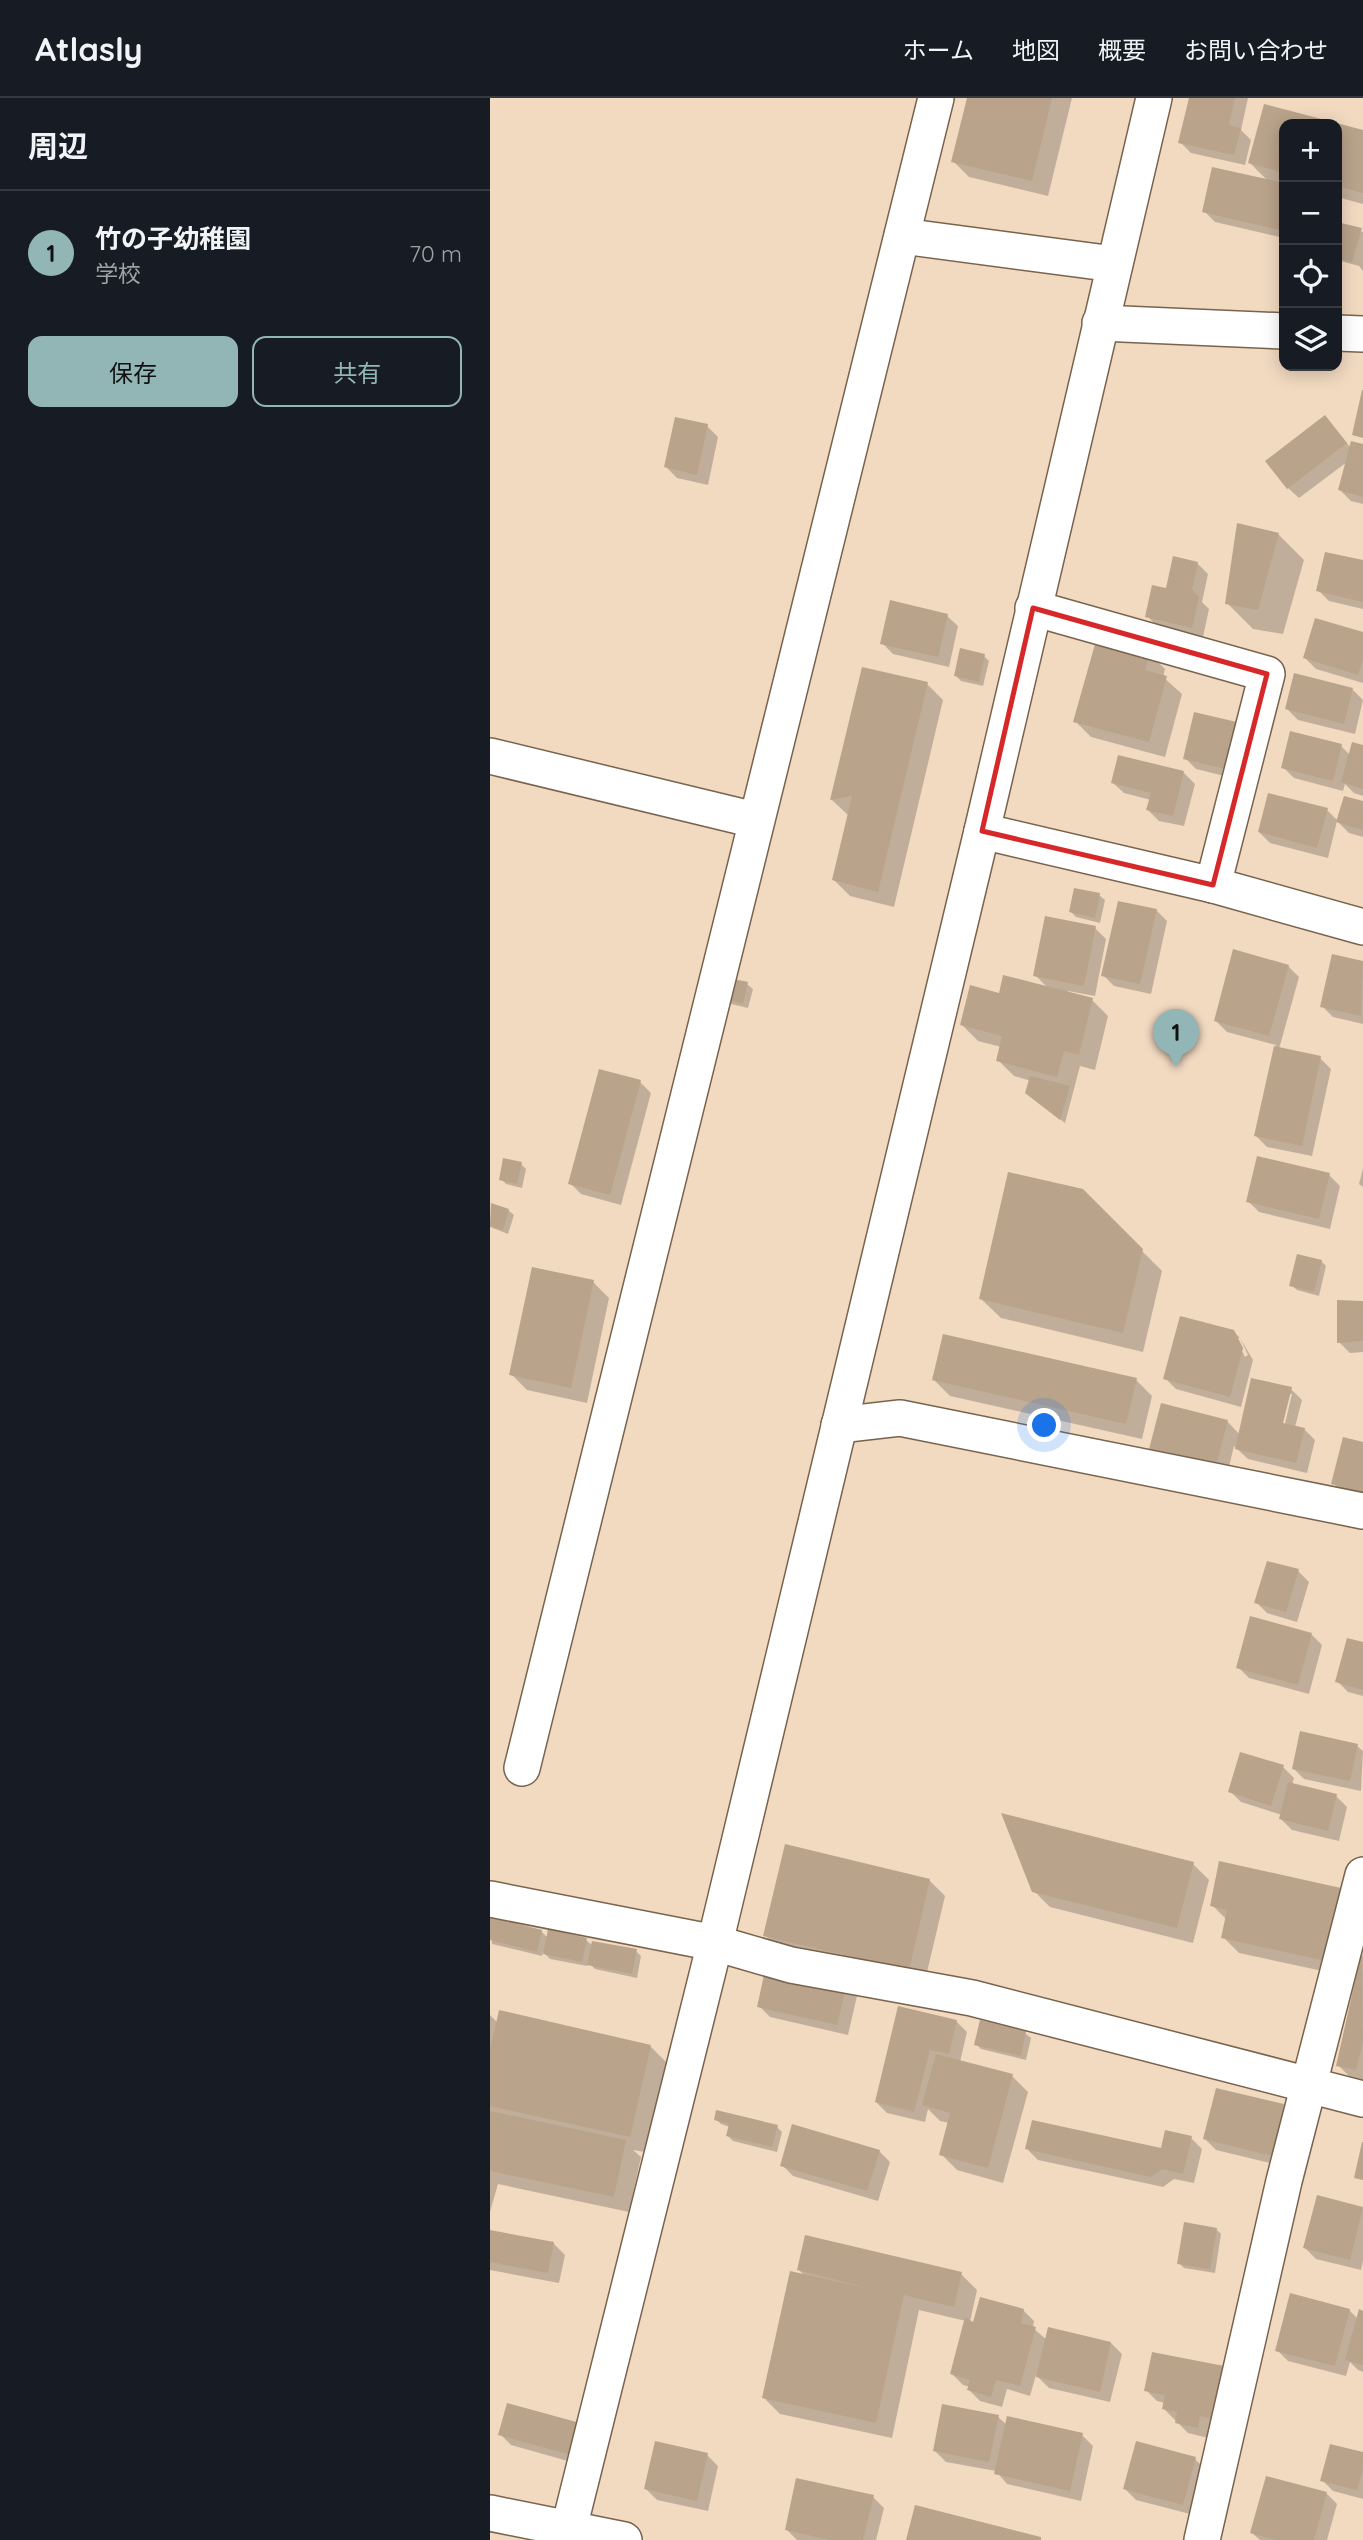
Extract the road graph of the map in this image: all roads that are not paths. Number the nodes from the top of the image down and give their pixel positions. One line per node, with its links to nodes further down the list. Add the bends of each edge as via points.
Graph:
1 (936, 98): 3 (street)
2 (1154, 98): 4 (street)
3 (902, 236): 4 (street); 11 (street)
4 (1114, 264): 5 (street)
5 (1100, 323): 6 (street); 9 (street)
6 (1279, 331)
7 (1342, 333): 8 (street)
8 (1363, 334)
9 (1033, 608): 12 (street); 13 (street, via 1267,674)
10 (490, 756): 11 (street)
11 (755, 820): 17 (street)
12 (982, 831): 13 (street); 15 (street)
13 (1213, 885): 14 (street)
14 (1363, 927)
15 (839, 1425): 16 (street, via 900,1418); 20 (street)
16 (1363, 1511)
17 (522, 1768)
18 (1363, 1875): 21 (street)
19 (490, 1899): 20 (street)
20 (715, 1943): 21 (street, via 791,1965 972,1998); 24 (street)
21 (1309, 2086): 22 (street); 26 (street)
22 (1363, 2099)
23 (490, 2513): 24 (street)
24 (568, 2534): 25 (street)
25 (624, 2540)
26 (1202, 2540)

